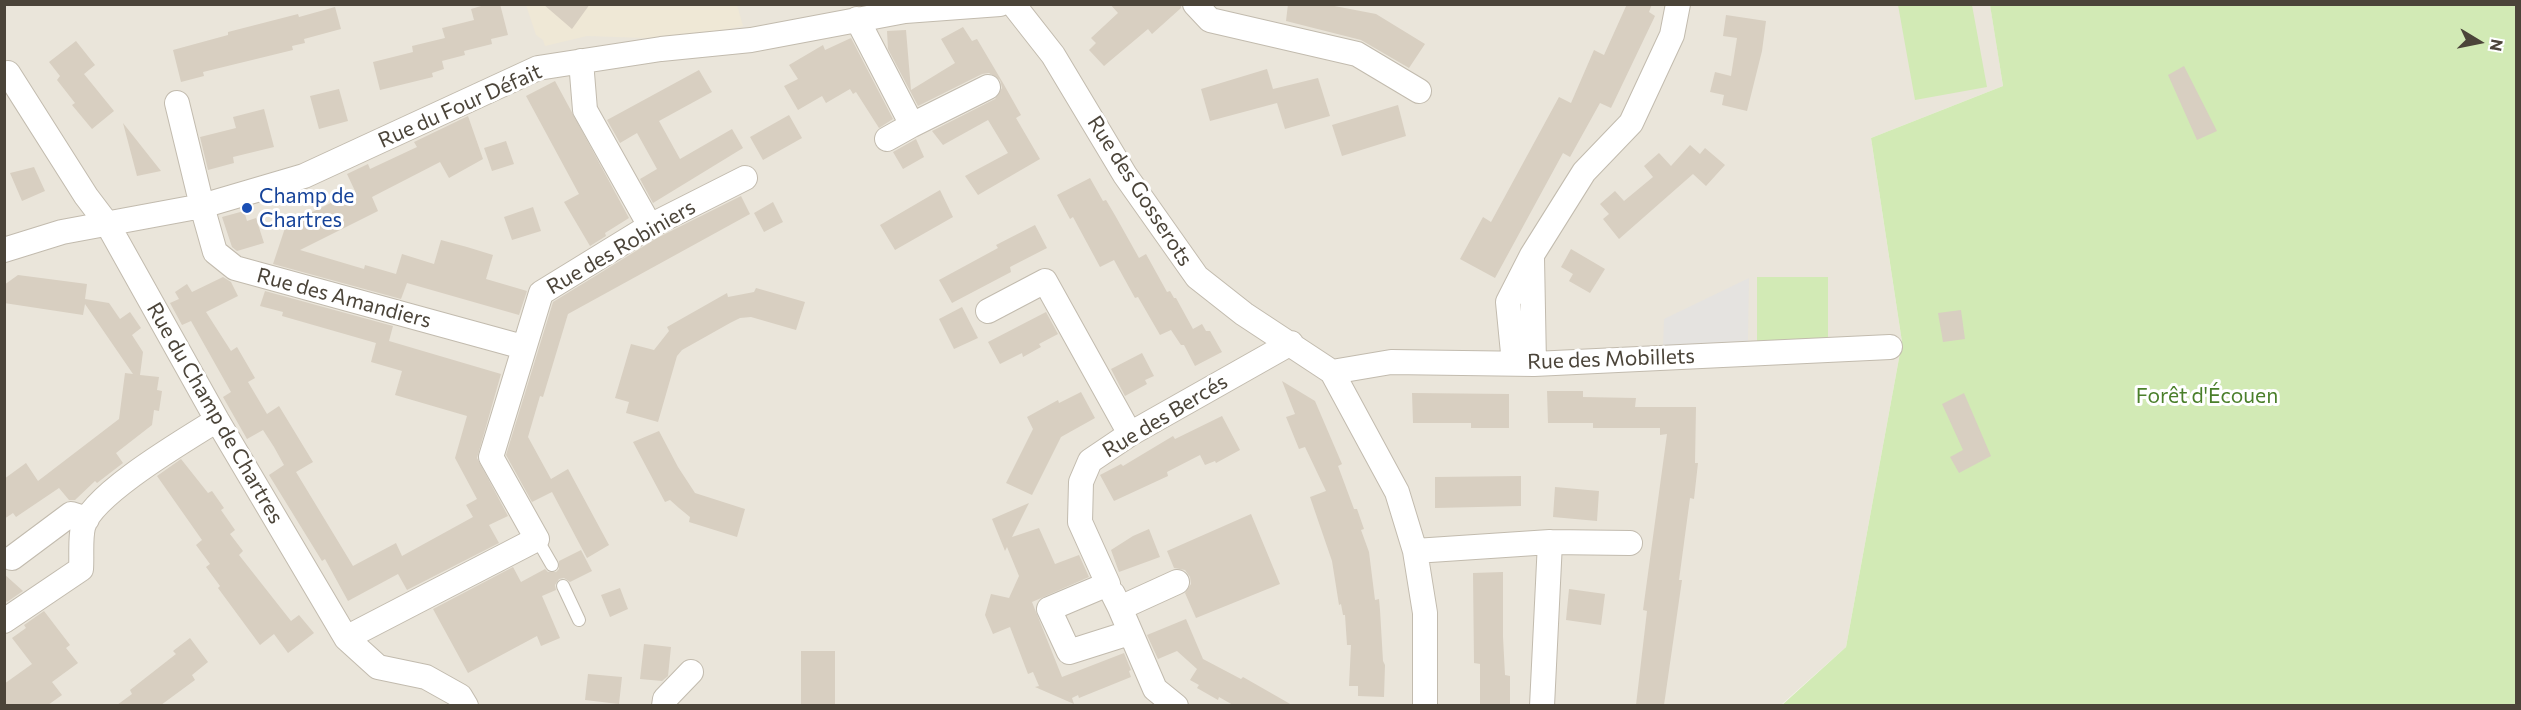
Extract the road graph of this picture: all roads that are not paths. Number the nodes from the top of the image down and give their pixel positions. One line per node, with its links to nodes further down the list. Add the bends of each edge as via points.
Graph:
1 (1000, 4): 5 (street, Rue du Four Défait, via 905,11)
2 (1013, 4): 19 (street, Rue des Gosserots, via 1053,55 1125,175 1197,277 1244,314)
3 (1195, 4): 9 (street, via 1210,20 1357,54)
4 (1678, 4): 22 (street, via 1672,35 1631,123 1584,172 1532,255)
5 (857, 20): 6 (street, Rue du Four Défait, via 751,40); 11 (street)
6 (580, 62): 14 (street, Rue du Four Défait, via 538,68 304,176); 16 (street, via 585,110)
7 (4, 74): 15 (street, Rue du Champ de Chartres, via 8,73)
8 (988, 87): 11 (street)
9 (1419, 91)
10 (177, 103): 14 (street, Rue des Amandiers)
11 (912, 125): 12 (street)
12 (887, 139)
13 (745, 178): 16 (street, Rue des Robiniers)
14 (202, 206): 15 (street, Rue du Four Défait); 20 (street, Rue des Amandiers, via 216,252 235,268)
15 (108, 225): 17 (street, Rue du Four Défait, via 62,232); 24 (street, Rue du Champ de Chartres)
16 (650, 226): 20 (street, Rue des Robiniers, via 541,293)
17 (4, 250)
18 (988, 311): 25 (street, via 1045,281)
19 (1291, 343): 23 (street, Rue des Gosserots); 25 (street, Rue des Bercés)
20 (523, 347): 27 (street, Rue des Robiniers, via 491,457)
21 (1890, 347): 22 (street, Rue des Mobillets)
22 (1524, 363): 23 (street, Rue des Mobillets, via 1391,362)
23 (1332, 372): 30 (street, Rue des Gosserots, via 1397,492)
24 (217, 420): 26 (street, via 163,454 97,504); 40 (street, Rue du Champ de Chartres)
25 (1131, 434): 34 (street, Rue des Bercés, via 1090,461 1081,482 1080,522)
26 (87, 519): 31 (street, via 71,514); 38 (street, via 83,527 81,569)
27 (537, 539): 32 (lane); 40 (street)
28 (1550, 542): 29 (street); 30 (street); 46 (street)
29 (1630, 543)
30 (1415, 551): 45 (street, Rue des Gosserots, via 1425,613)
31 (12, 558)
32 (552, 565)
33 (1177, 582): 36 (street)
34 (1108, 584): 36 (street, Rue des Bercés); 39 (street, via 1049,609 1069,652)
35 (563, 586): 37 (lane)
36 (1120, 608): 39 (street, Rue des Bercés)
37 (579, 620)
38 (4, 621)
39 (1129, 633): 44 (street, Rue des Bercés, via 1155,689)
40 (346, 638): 42 (street, Rue du Champ de Chartres, via 378,667 426,677 460,696)
41 (691, 672): 43 (street, via 665,699)
42 (466, 705)
43 (664, 705)
44 (1176, 705)
45 (1425, 705)
46 (1542, 705)

